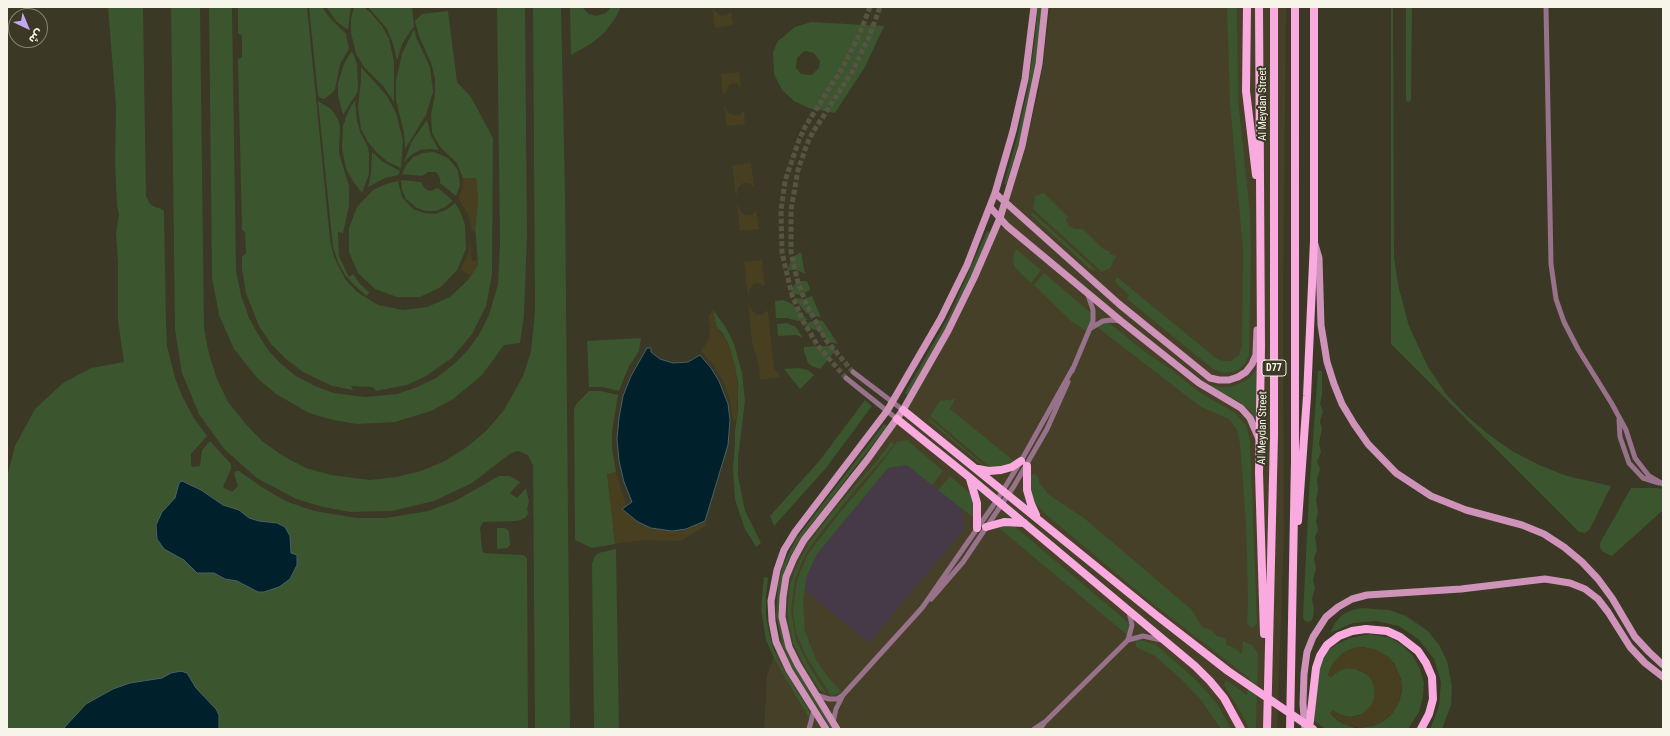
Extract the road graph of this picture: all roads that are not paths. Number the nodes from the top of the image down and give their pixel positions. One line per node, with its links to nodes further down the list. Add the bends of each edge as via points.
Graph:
1 (1034, 7): 11 (street, via 1020,105)
2 (1045, 7): 13 (street, via 1033,98)
3 (1247, 7): 12 (main road, via 1246,91)
4 (1259, 7): 12 (main road)
5 (1274, 7): 44 (main road, Al Meydan Street / D77, via 1274,428)
6 (1295, 7): 38 (main road, D77)
7 (1314, 7): 10 (main road)
8 (1319, 7): 10 (main road)
9 (1546, 7): 31 (street, via 1551,264 1559,310 1571,336 1626,430 1632,452 1639,464)
10 (1314, 21): 16 (main road)
11 (995, 193): 13 (street); 14 (street)
12 (1260, 199): 18 (main road)
13 (1005, 202): 15 (street); 18 (street, via 1119,304 1210,378 1238,378 1249,368 1256,355)
14 (990, 208): 15 (street); 23 (street, via 938,324)
15 (1000, 218): 17 (street); 24 (street, via 961,305)
16 (1314, 241): 38 (main road, via 1300,504); 43 (street, via 1319,258 1321,325 1327,362 1342,404 1368,444 1396,473 1431,496 1466,510 1522,525 1544,534 1564,547 1598,579 1635,637)
17 (1088, 295): 19 (street); 20 (street, via 1093,313)
18 (1260, 316): 27 (main road)
19 (1121, 321): 20 (street, via 1103,321); 27 (street, via 1203,386 1241,408 1250,418)
20 (1090, 329): 28 (street)
21 (853, 372): 23 (street)
22 (846, 378): 25 (street)
23 (892, 402): 24 (street); 25 (street)
24 (903, 410): 26 (street); 29 (main road)
25 (887, 411): 26 (street); 48 (street, via 795,532 784,550 774,580 771,611 776,642 789,670)
26 (897, 419): 30 (main road); 46 (street, via 804,540 786,577 782,607 786,637 793,656)
27 (1260, 442): 44 (main road, via 1264,626)
28 (1024, 463): 29 (main road, via 1001,470); 32 (street); 34 (main road, via 1029,498)
29 (977, 469): 32 (main road)
30 (969, 477): 33 (main road); 37 (main road, via 977,503)
31 (1662, 484)
32 (1006, 492): 33 (street); 34 (main road)
33 (1000, 502): 35 (main road); 36 (street); 37 (street)
34 (1037, 517): 61 (main road, via 1234,675)
35 (1024, 523): 36 (main road, via 1004,522); 40 (main road)
36 (986, 527): 39 (street, via 956,570)
37 (977, 528): 39 (street)
38 (1293, 545): 58 (main road, D77)
39 (922, 608): 47 (street)
40 (1128, 611): 41 (street, via 1132,626); 42 (main road)
41 (1128, 640): 42 (street, via 1148,636); 50 (street)
42 (1165, 642): 56 (main road, via 1210,681 1230,707)
43 (1663, 665)
44 (1268, 675): 57 (main road, Al Meydan Street / D77)
45 (1663, 677): 59 (street, via 1630,647 1598,600 1566,581 1537,579 1460,589 1367,595 1352,599 1332,612 1321,623 1313,637 1307,652 1304,674)
46 (816, 694): 47 (street, via 829,699 837,699); 49 (street)
47 (844, 695): 49 (street, via 836,709)
48 (814, 710): 51 (street); 52 (street)
49 (833, 722): 53 (street)
50 (1044, 723): 54 (street); 55 (street)
51 (809, 729)
52 (826, 729)
53 (837, 729)
54 (1034, 729)
55 (1040, 729)
56 (1241, 729)
57 (1268, 729)
58 (1290, 729)
59 (1305, 729)
60 (1309, 729): 62 (main road, via 1316,668 1323,650 1332,640 1352,631 1366,629 1386,631 1400,637 1412,645 1422,657 1433,684 1433,700)
61 (1313, 729)
62 (1421, 729)

